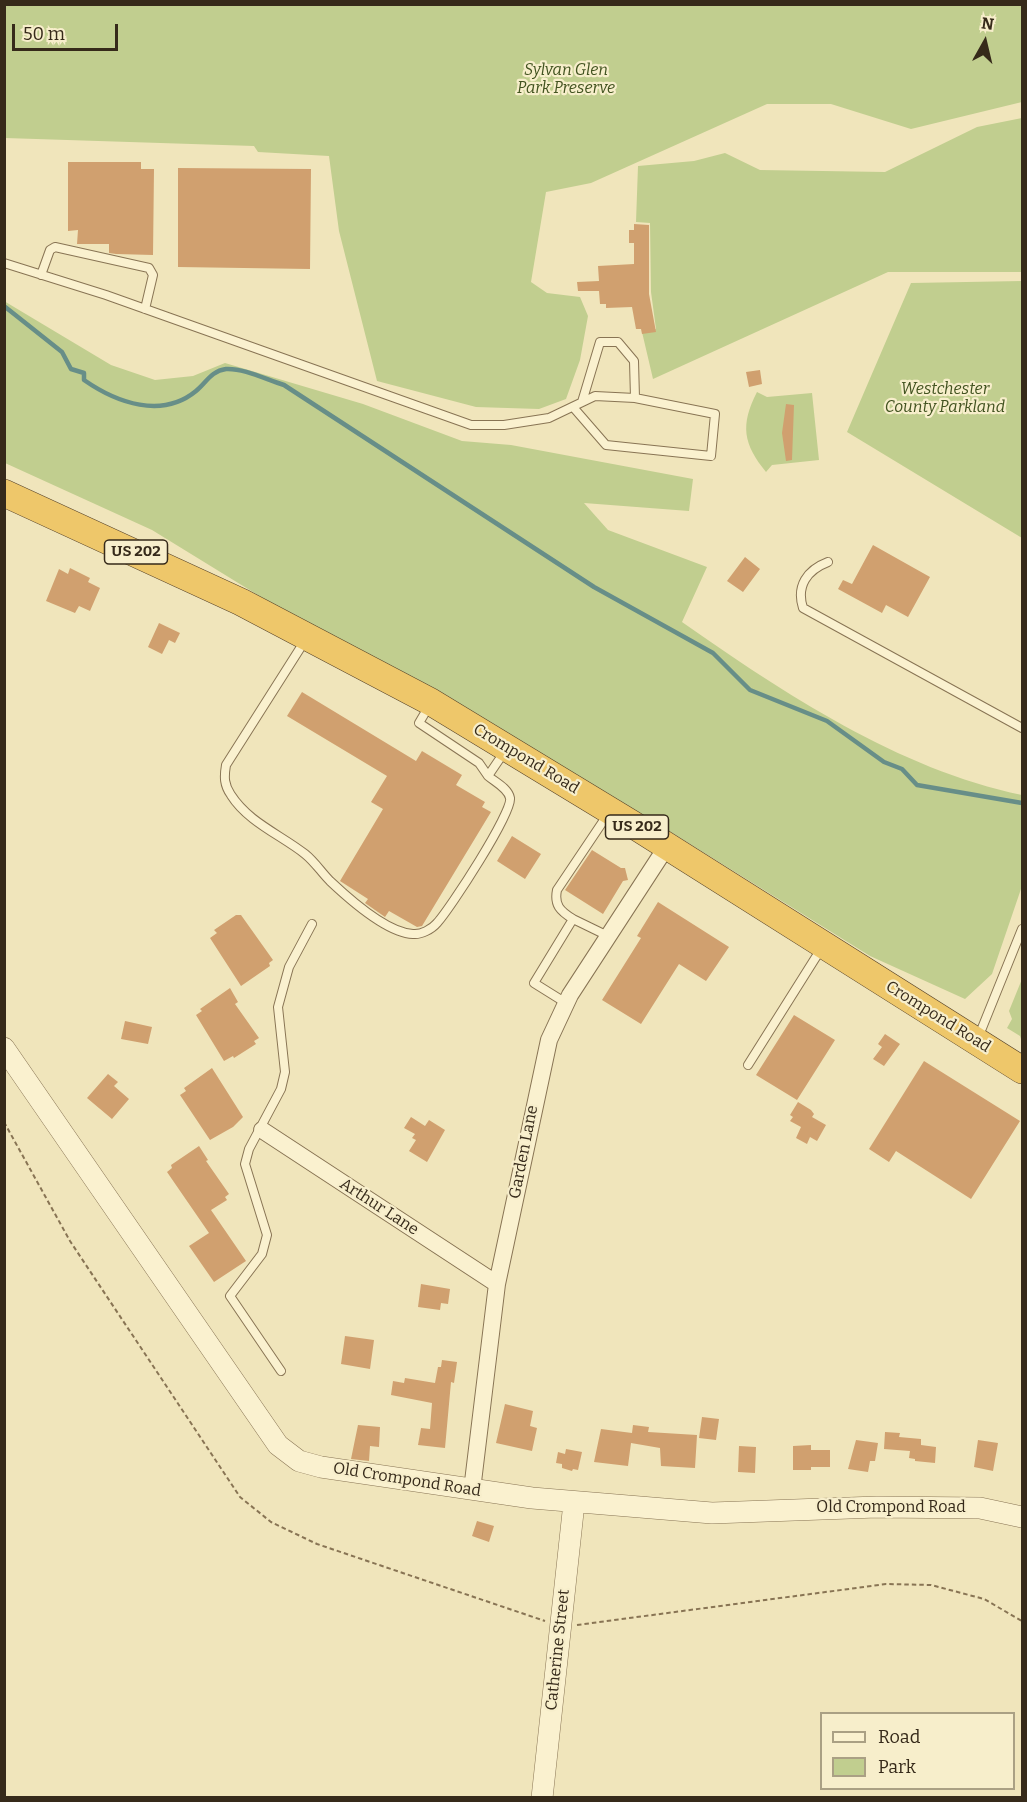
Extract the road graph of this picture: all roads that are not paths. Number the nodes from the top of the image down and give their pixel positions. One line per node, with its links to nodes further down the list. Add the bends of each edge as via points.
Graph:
1 (4, 263): 2 (lane)
2 (41, 275): 3 (lane); 3 (lane, via 50,250 55,247 149,268 153,275)
3 (145, 309): 6 (lane, via 471,426 549,418)
4 (635, 398): 5 (lane, via 595,396); 5 (lane, via 634,361 618,342 600,342); 6 (lane, via 715,414 711,456 606,445)
5 (582, 402): 6 (lane)
6 (573, 406)
7 (4, 493): 9 (highway, Crompond Road / US 202)
8 (828, 562): 11 (lane, via 804,579 800,599 803,608)
9 (308, 636): 10 (highway, Crompond Road / US 202); 13 (lane, via 225,765 223,781 243,809 315,862 359,907 414,935 437,924 508,810 507,791)
10 (431, 702): 12 (highway, Crompond Road / US 202); 13 (lane, via 419,723 478,763)
11 (1023, 728)
12 (508, 747): 13 (lane); 14 (highway, Crompond Road / US 202)
13 (488, 776)
14 (610, 810): 15 (highway, Crompond Road / US 202); 16 (lane, via 557,890 558,907)
15 (667, 846): 19 (street, Garden Lane); 20 (highway, Crompond Road / US 202)
16 (573, 919): 19 (lane); 21 (lane, via 534,983)
17 (312, 924): 26 (lane, via 282,988 278,1007 285,1072)
18 (1023, 929): 22 (lane)
19 (608, 936): 21 (street, Garden Lane)
20 (822, 946): 22 (highway, Crompond Road / US 202); 24 (lane)
21 (566, 1003): 27 (street, Garden Lane, via 542,1064)
22 (976, 1041): 25 (highway, Crompond Road / US 202)
23 (4, 1048): 29 (street, Old Crompond Road, via 278,1445 299,1461 321,1467)
24 (748, 1065)
25 (1023, 1070)
26 (262, 1130): 27 (street, Arthur Lane); 28 (lane, via 249,1149 245,1164 267,1235 262,1254 230,1296)
27 (497, 1284): 29 (street, Garden Lane)
28 (281, 1371)
29 (472, 1490): 30 (street, Old Crompond Road)
30 (574, 1503): 31 (street, Old Crompond Road, via 712,1513 980,1508); 32 (street, Catherine Street)
31 (1023, 1517)
32 (542, 1797)

